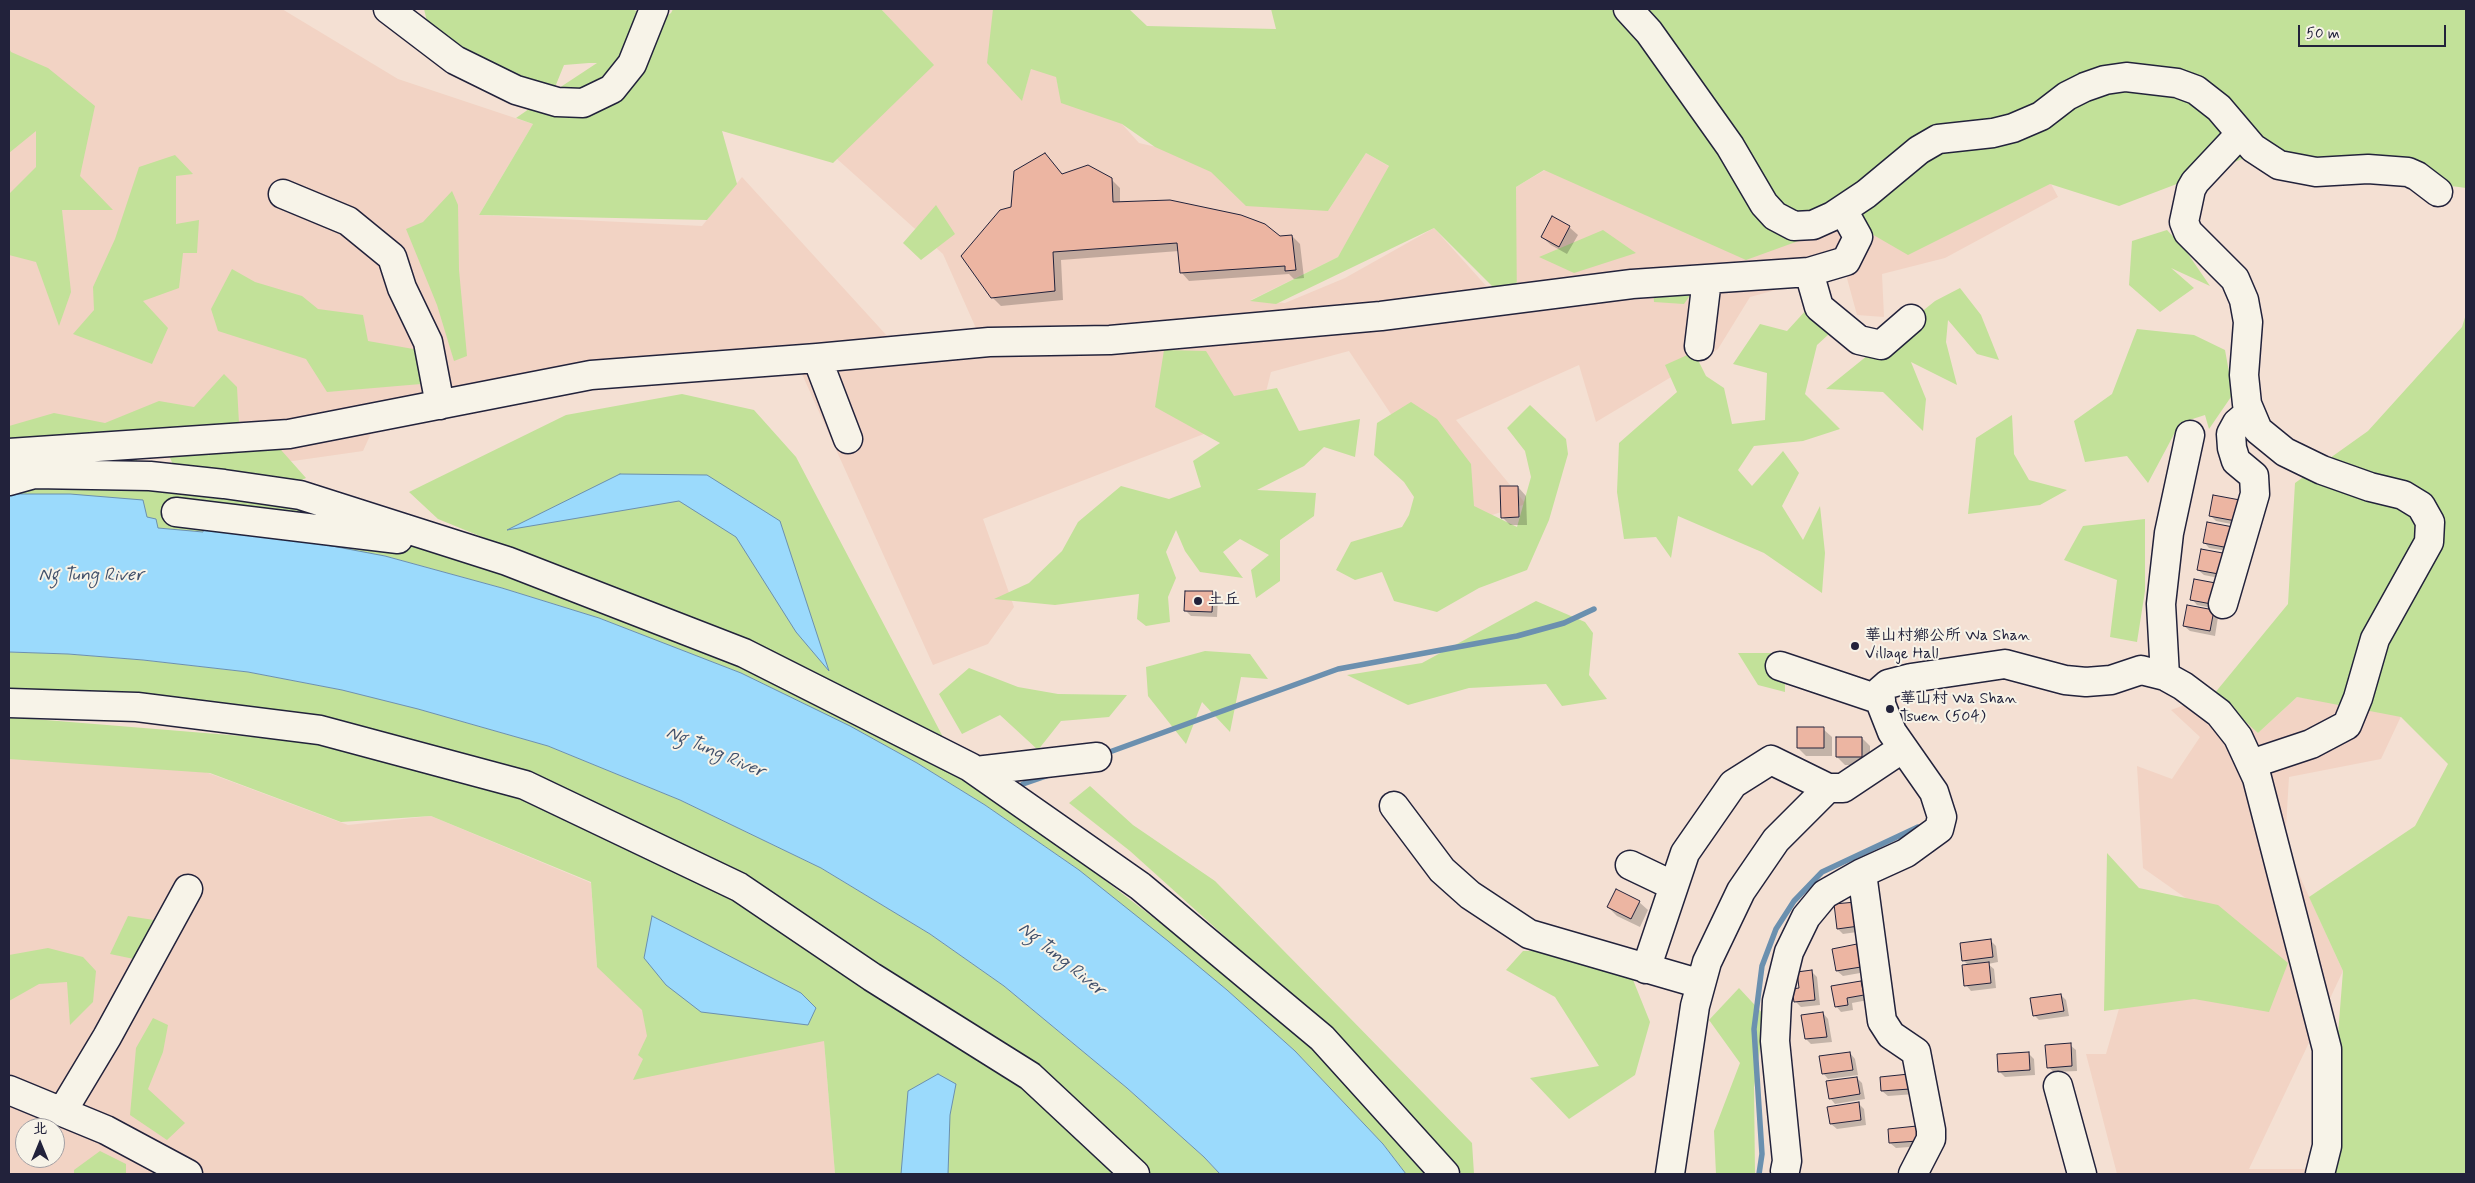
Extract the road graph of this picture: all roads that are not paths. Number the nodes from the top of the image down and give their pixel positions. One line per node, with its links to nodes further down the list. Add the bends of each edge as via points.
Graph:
1 (388, 9): 2 (street, via 456,60 516,90 557,102 583,103 612,89 632,64)
2 (654, 9)
3 (1628, 9): 7 (street, via 1650,32 1769,211 1788,224 1805,226)
4 (2240, 134): 5 (street, via 2262,156 2286,167 2316,172 2368,169 2408,172); 7 (street, via 2215,104 2190,86 2146,78 2115,78 2084,87 2040,116 2014,128 1938,139); 14 (street, via 2195,182 2184,222 2188,232 2234,279 2244,300 2248,322 2244,375)
5 (2438, 192)
6 (283, 194): 13 (street, via 348,221 392,257 402,288 428,342)
7 (1843, 210): 8 (street, via 1858,236 1846,261)
8 (1809, 272): 9 (street); 10 (street, via 1819,308 1859,340 1880,345)
9 (1707, 279): 11 (street); 12 (street, via 1632,284 1381,316 1110,340 988,342)
10 (1912, 319)
11 (1699, 346)
12 (817, 358): 13 (street, via 590,375); 16 (street)
13 (440, 405): 17 (street, via 289,434)
14 (2250, 412): 21 (street, via 2237,423 2232,434 2232,448 2236,461 2254,476 2255,494); 28 (street, via 2258,430 2285,452 2322,470 2403,495 2421,506 2430,522 2429,542 2375,639 2347,725 2311,744)
15 (2190, 435): 23 (street, via 2169,533 2162,595)
16 (848, 439)
17 (9, 453)
18 (9, 481): 20 (street, via 34,474 140,476 234,485 300,495)
19 (176, 512): 20 (street)
20 (462, 547): 29 (street, via 507,561 744,653)
21 (2223, 604)
22 (1780, 666): 24 (street)
23 (2165, 676): 24 (street, via 2141,670 2111,680 2086,682 2065,680 2005,664 1888,684 1880,691); 28 (street, via 2219,713 2238,738)
24 (1881, 700): 26 (street, via 1892,732)
25 (9, 703): 43 (street, via 137,707 320,730 525,785 739,887 872,977 1030,1076)
26 (1903, 748): 30 (street, via 1844,788); 33 (street, via 1934,792 1942,817 1939,829 1906,854)
27 (1097, 757): 29 (street)
28 (2251, 764): 48 (street, via 2327,1049 2327,1146)
29 (976, 771): 44 (street, via 1140,886 1322,1038)
30 (1828, 788): 34 (street, via 1771,760 1748,774 1733,784 1690,846); 37 (street, via 1776,840 1741,891)
31 (1394, 806): 36 (street, via 1442,870 1470,895 1529,934)
32 (1630, 865): 34 (street)
33 (1862, 873): 41 (street, via 1825,894 1806,917 1790,952 1777,1000 1775,1041 1787,1161); 46 (street, via 1882,1022 1891,1034 1916,1052 1931,1130 1931,1139)
34 (1674, 886): 36 (street)
35 (188, 889): 40 (street)
36 (1646, 969): 37 (street)
37 (1701, 984): 45 (street)
38 (2058, 1086): 47 (street)
39 (9, 1090): 40 (street)
40 (62, 1112): 42 (street, via 106,1130)
41 (1785, 1171)
42 (188, 1174)
43 (1135, 1174)
44 (1445, 1174)
45 (1670, 1174)
46 (1913, 1174)
47 (2082, 1174)
48 (2320, 1174)

